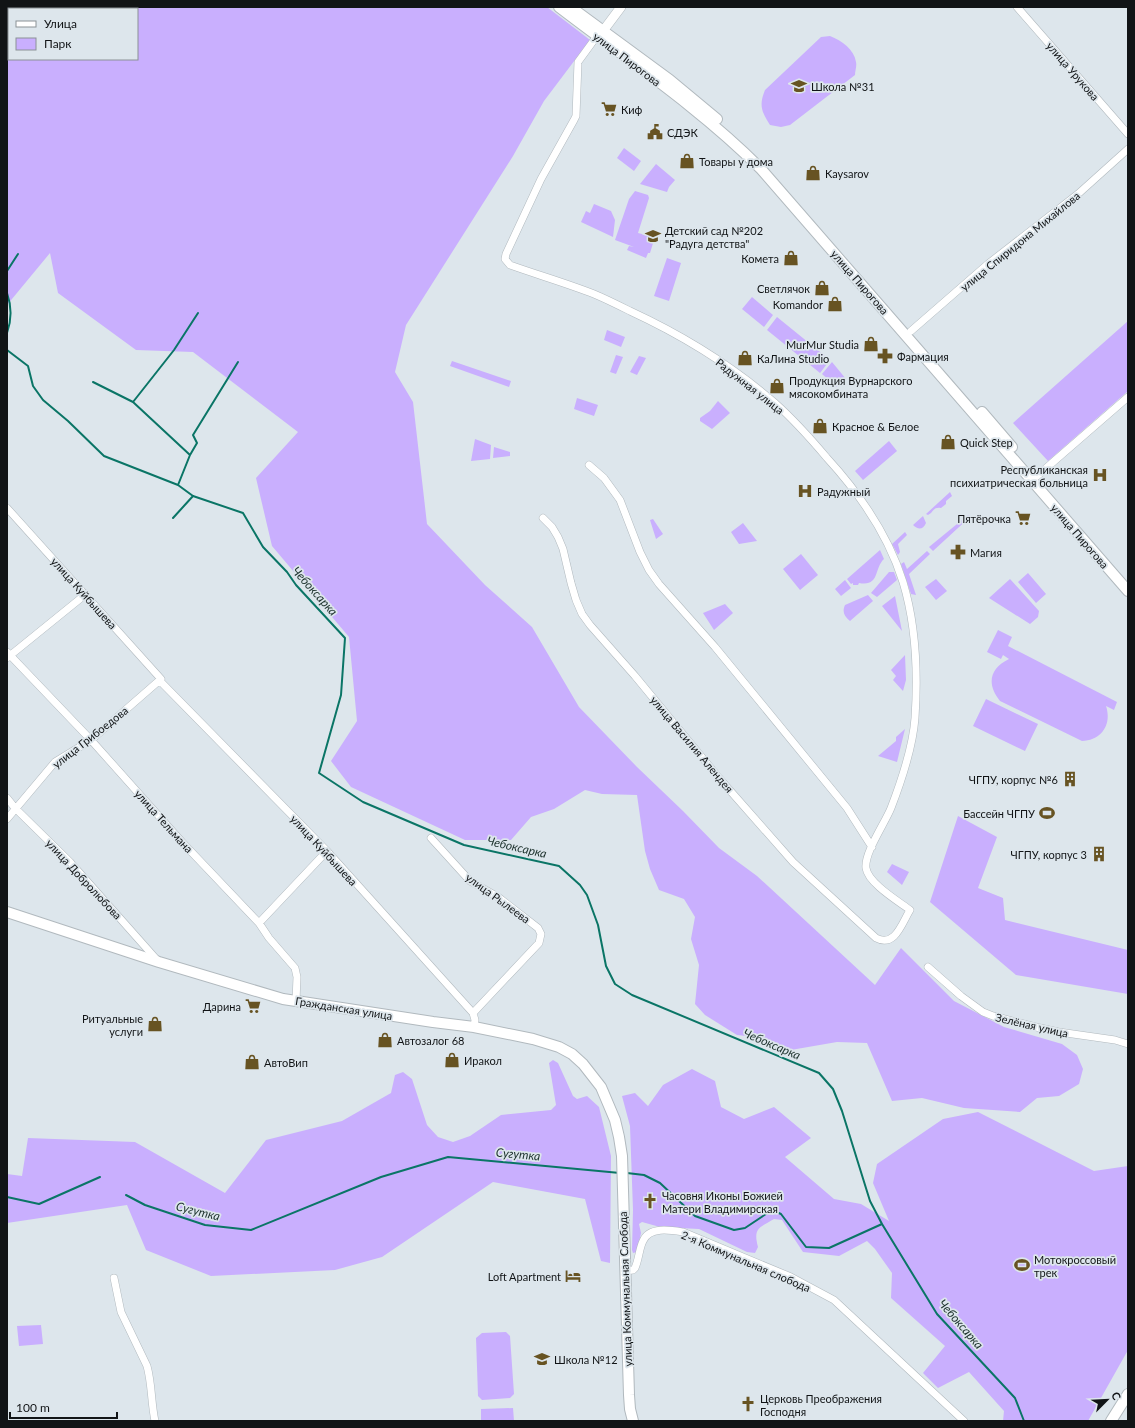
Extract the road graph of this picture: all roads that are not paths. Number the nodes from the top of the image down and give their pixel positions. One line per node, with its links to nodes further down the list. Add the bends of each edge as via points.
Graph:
1 (560, 7): 6 (main road, улица Пирогова)
2 (571, 7): 6 (main road, улица Пирогова)
3 (613, 7): 6 (street)
4 (621, 7): 6 (street)
5 (1017, 7): 7 (street, улица Урукова)
6 (599, 32): 9 (main road, улица Пирогова, via 670,80 737,141 763,167); 25 (street, Радужная улица, via 578,62 576,116 541,179 505,259 510,265 595,294 667,329 711,355 782,410 830,460 866,505 891,552 904,587 912,624 916,677 914,720 903,775 891,809)
7 (1127, 132)
8 (1128, 149): 9 (street, улица Спиридона Михайлова, via 1078,194 988,264)
9 (908, 333): 12 (main road, улица Пирогова)
10 (1128, 397): 12 (street)
11 (589, 465): 25 (street, via 609,484 620,500 640,552 659,584 842,802)
12 (1035, 478): 15 (main road, улица Пирогова); 16 (main road, улица Пирогова)
13 (7, 508): 17 (street, улица Куйбышева)
14 (543, 518): 25 (street, улица Василия Алендея, via 558,537 576,600 590,625 793,862 882,941 894,937 910,910 873,882 868,874 866,859)
15 (1128, 581)
16 (1128, 591)
17 (86, 594): 18 (street); 19 (street, улица Куйбышева)
18 (8, 656): 20 (street, улица Тельмана)
19 (160, 680): 20 (street, улица Грибоедова); 26 (street, улица Куйбышева)
20 (90, 740): 22 (street, улица Грибоедова, via 55,762); 28 (street, улица Тельмана)
21 (7, 798): 22 (street, улица Добролюбова)
22 (16, 808): 23 (street, улица Грибоедова); 29 (street, улица Добролюбова, via 70,862)
23 (7, 818)
24 (431, 838): 32 (street, улица Рылеева, via 470,881 498,898 538,928 541,934 539,943)
25 (872, 847)
26 (327, 851): 28 (street); 32 (street, улица Куйбышева)
27 (7, 912): 29 (main road, Гражданская улица)
28 (259, 923): 31 (street, улица Тельмана, via 295,968)
29 (159, 962): 31 (main road, Гражданская улица)
30 (928, 967): 34 (street, Зелёная улица, via 961,996 993,1016 1052,1031)
31 (296, 1001): 33 (main road, Гражданская улица)
32 (473, 1013): 33 (street)
33 (474, 1027): 35 (main road, Гражданская улица, via 540,1041 572,1054 601,1086 615,1120)
34 (1128, 1044)
35 (622, 1156): 36 (main road, улица Коммунальная Слобода)
36 (625, 1271): 39 (main road, улица Коммунальная Слобода); 43 (street, 2-я Коммунальная слобода, via 635,1268 645,1237 659,1230 670,1229 683,1232 791,1277 834,1300)
37 (114, 1278): 40 (street, via 121,1312 147,1366)
38 (1128, 1394): 44 (main road); 45 (main road)
39 (630, 1409): 41 (street); 42 (main road, улица Коммунальная Слобода)
40 (155, 1421)
41 (630, 1421)
42 (634, 1421)
43 (964, 1421)
44 (1111, 1421)
45 (1118, 1421)

